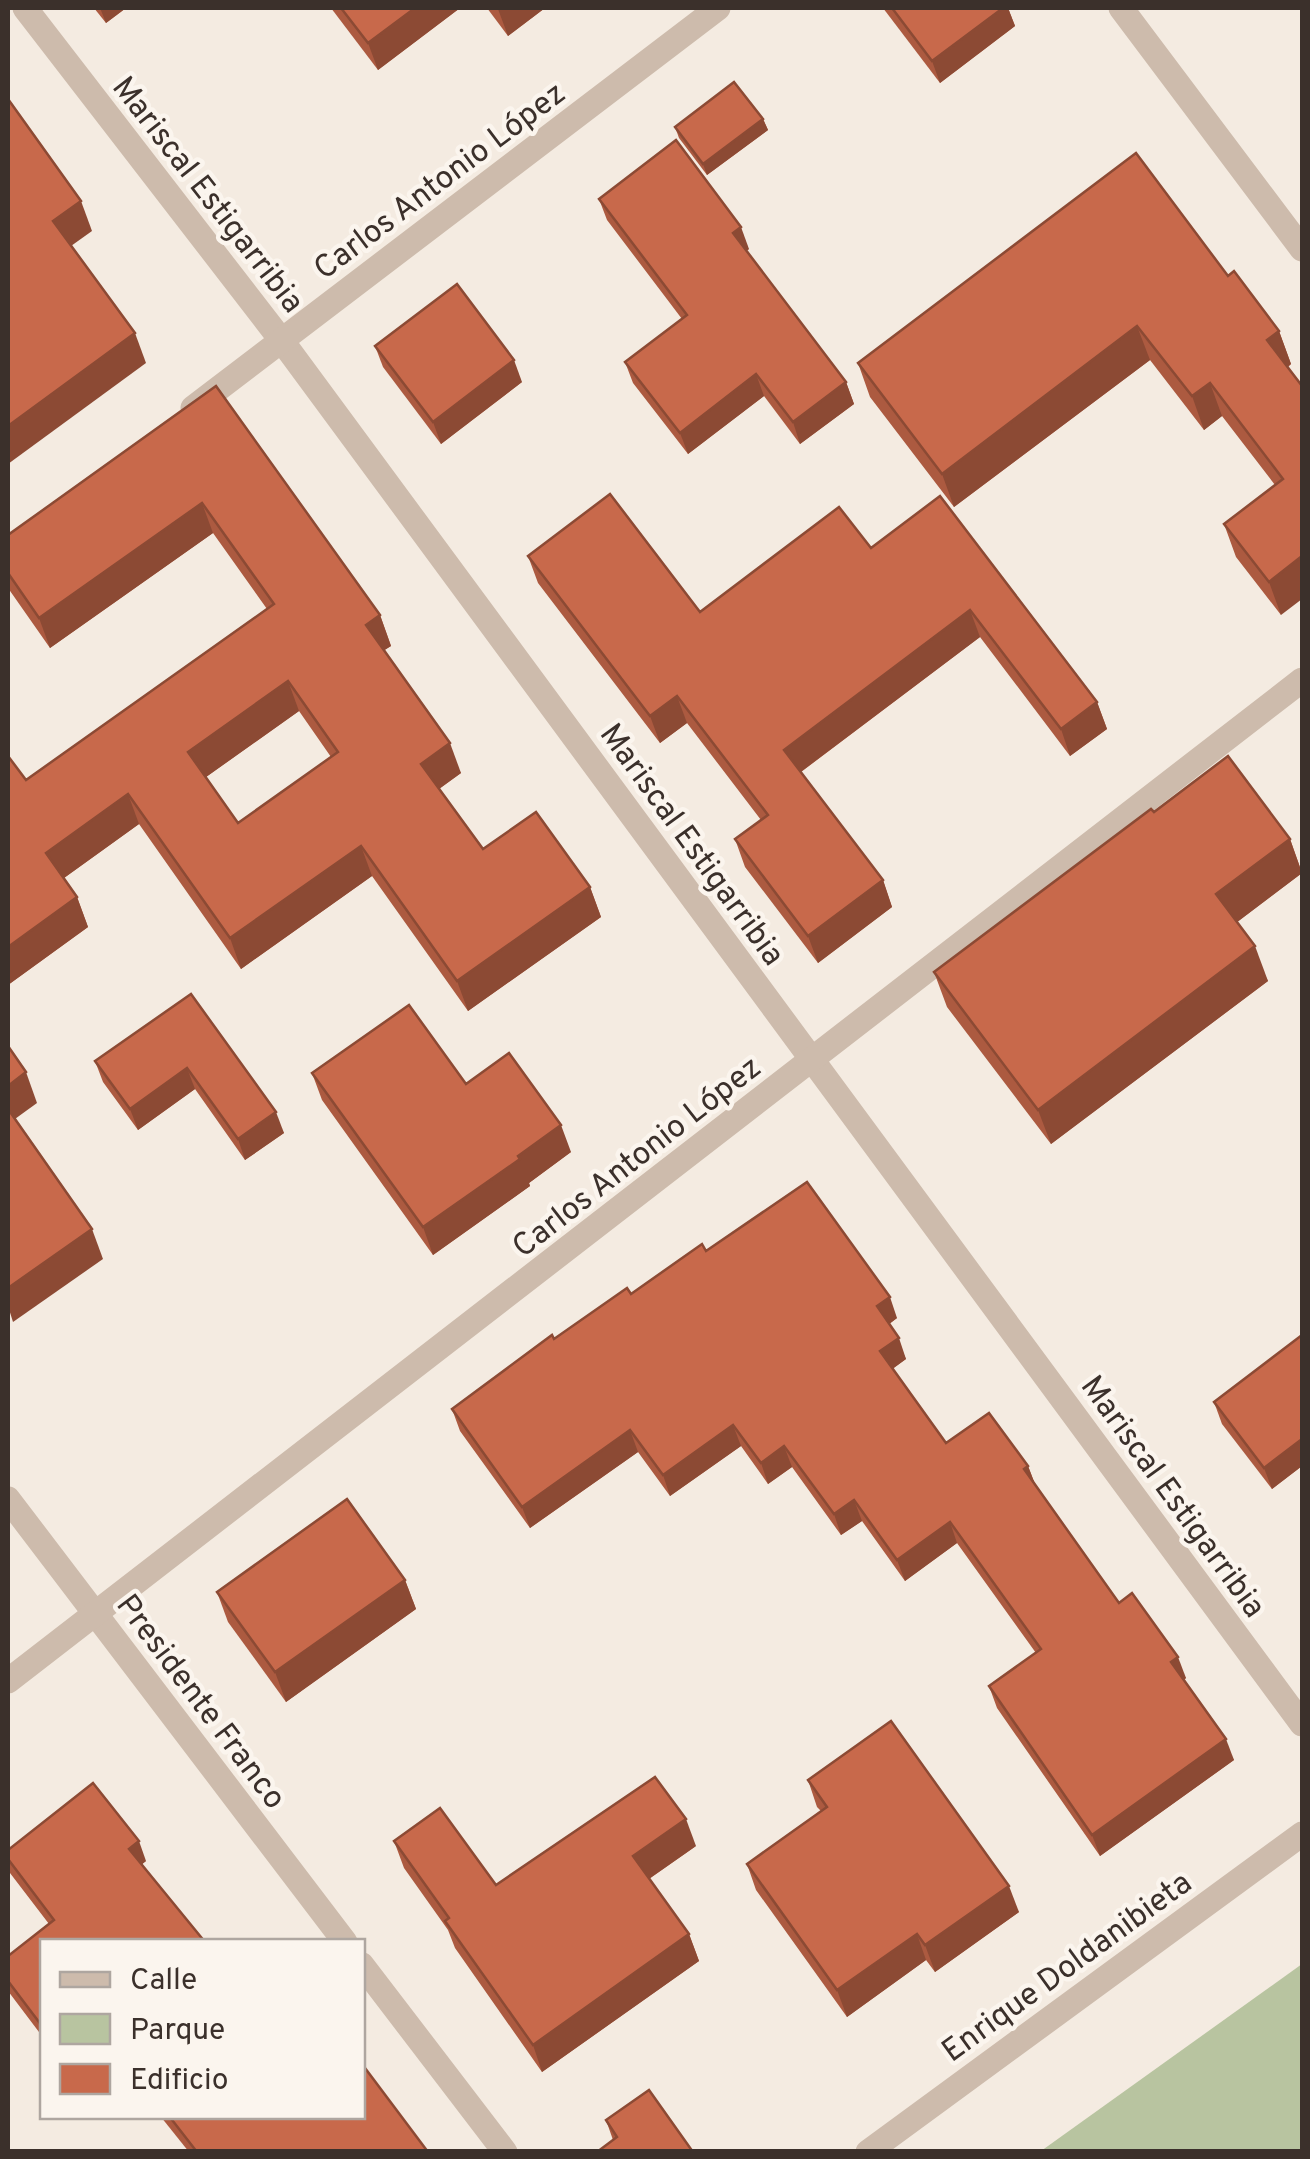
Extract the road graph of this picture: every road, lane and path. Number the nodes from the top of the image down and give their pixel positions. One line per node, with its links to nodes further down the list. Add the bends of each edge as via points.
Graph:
1 (25, 8): 5 (street, Mariscal Estigarribia)
2 (718, 8): 5 (street, Carlos Antonio López)
3 (1120, 8): 4 (street)
4 (1302, 249)
5 (282, 341): 6 (street, Carlos Antonio López); 8 (street, Mariscal Estigarribia)
6 (175, 422)
7 (1302, 680): 8 (street, Carlos Antonio López)
8 (812, 1061): 10 (street, Carlos Antonio López); 12 (street, Mariscal Estigarribia)
9 (8, 1498): 10 (street, Presidente Franco)
10 (95, 1615): 11 (street, Carlos Antonio López); 14 (street, Presidente Franco)
11 (8, 1681)
12 (1302, 1724)
13 (1302, 1834): 17 (street, Enrique Doldanibieta)
14 (342, 1939)
15 (365, 1969): 16 (street)
16 (505, 2152)
17 (868, 2152)

